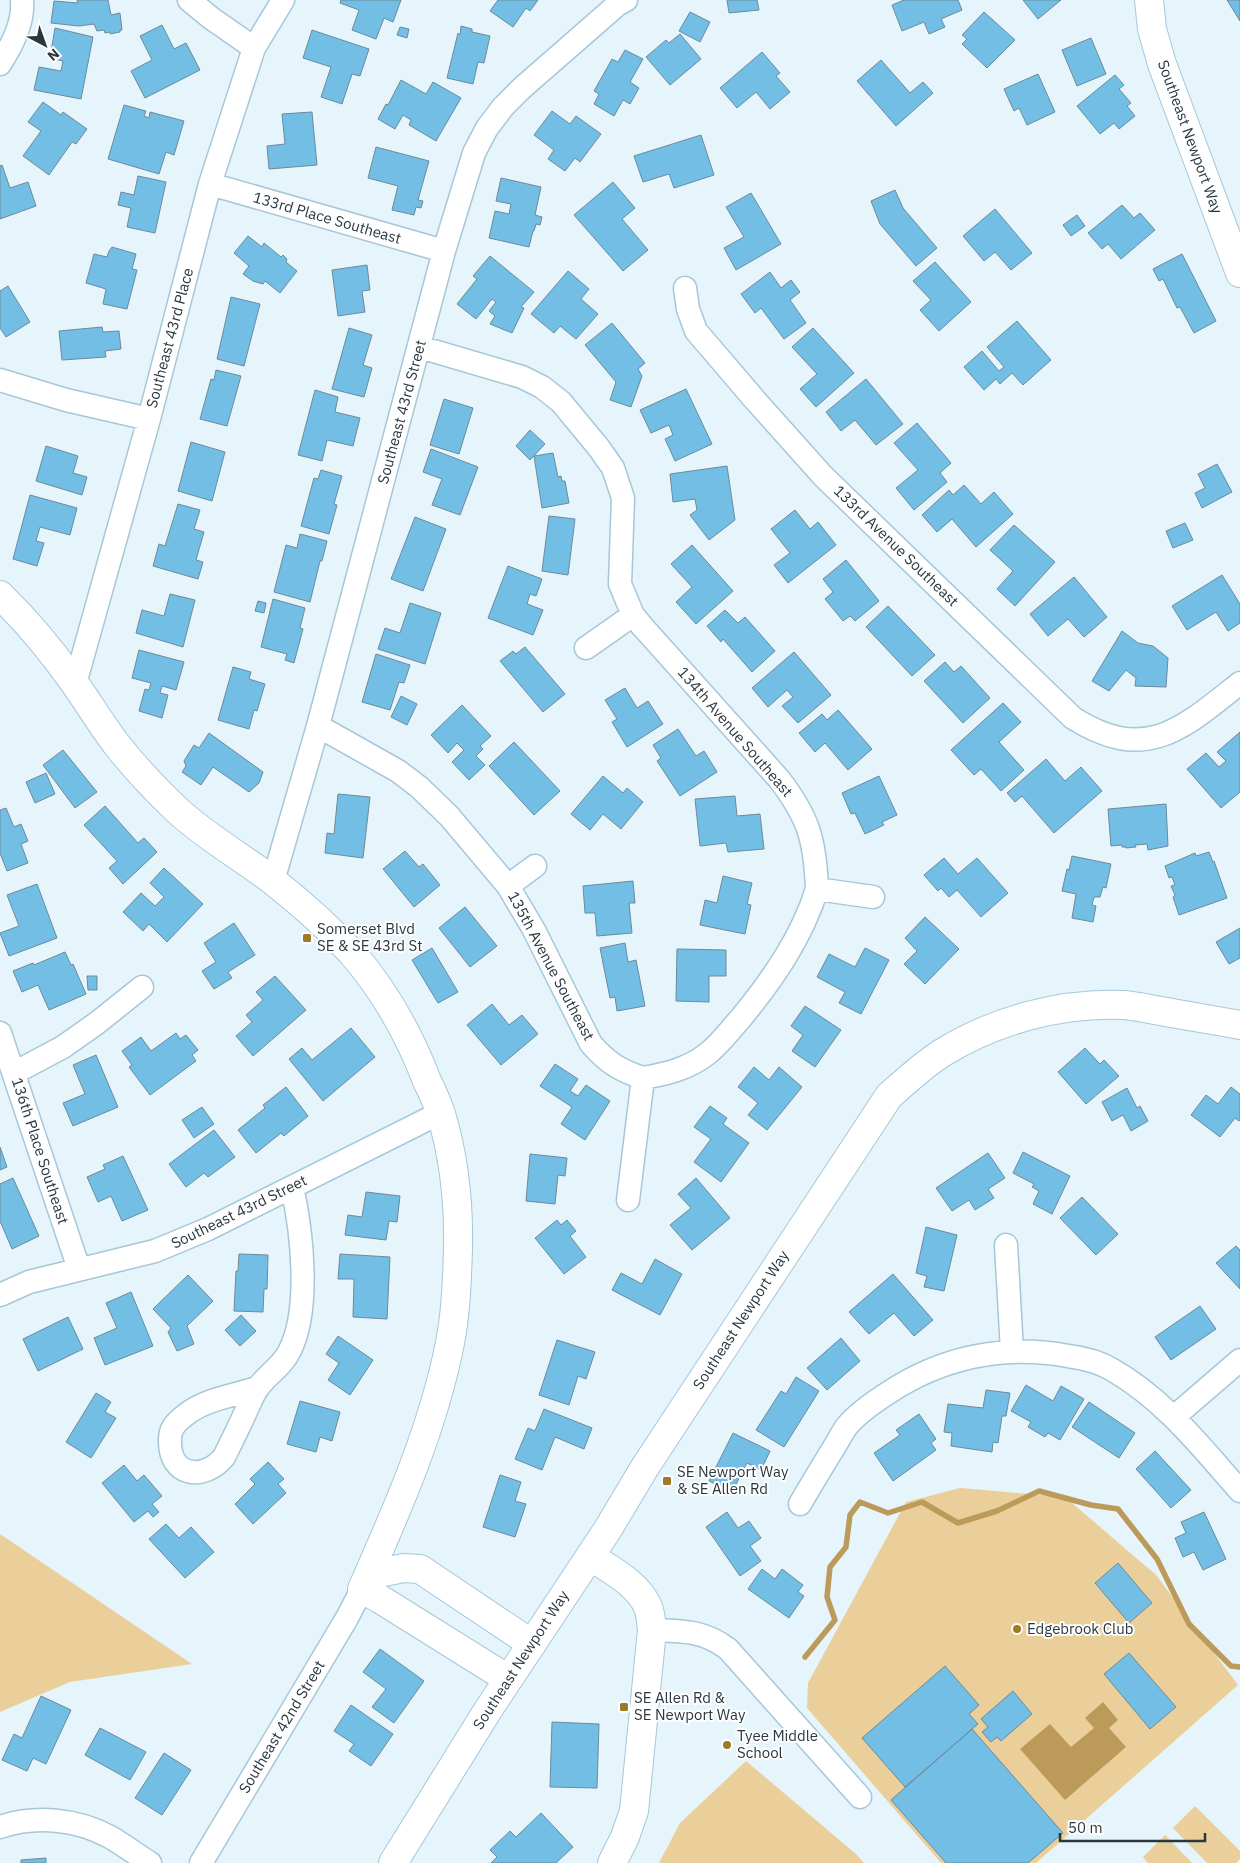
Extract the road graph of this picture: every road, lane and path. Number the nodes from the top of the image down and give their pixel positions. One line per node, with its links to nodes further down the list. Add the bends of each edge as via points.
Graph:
1 (22, 0): 7 (street, via 20,22)
2 (189, 0): 6 (street)
3 (283, 0): 6 (street, Southeast 43rd Place)
4 (626, 0): 9 (street, Southeast 43rd Street, via 522,88 486,128 474,153)
5 (1149, 0): 10 (street, Southeast Newport Way, via 1152,29 1162,64)
6 (254, 48): 8 (street, Southeast 43rd Place)
7 (0, 64)
8 (210, 184): 9 (street, 133rd Place Southeast); 14 (street, Southeast 43rd Place)
9 (444, 251): 12 (street, Southeast 43rd Street)
10 (1240, 272)
11 (685, 288): 18 (street, 133rd Avenue Southeast, via 696,331 786,435 823,476 1073,718 1113,738 1134,741 1159,736 1191,721)
12 (420, 347): 16 (street, 134th Avenue Southeast, via 542,386 561,402 599,448 612,468 623,498 620,584); 20 (street, Southeast 43rd Street)
13 (0, 380): 14 (street, via 66,400)
14 (149, 419): 19 (street, Southeast 43rd Place)
15 (0, 595): 19 (street, via 21,615)
16 (633, 615): 17 (street); 24 (street, 134th Avenue Southeast, via 793,798 811,835)
17 (586, 648)
18 (1240, 683)
19 (76, 684): 22 (street, via 118,747 179,812)
20 (318, 726): 22 (street, Southeast 43rd Street); 23 (street, 135th Avenue Southeast, via 398,771 419,787 449,816)
21 (535, 866): 23 (street, 135th Avenue Southeast)
22 (273, 881): 31 (street, via 320,921 373,978 416,1052)
23 (508, 886): 30 (street, 135th Avenue Southeast, via 534,930 591,1044 604,1059 622,1071)
24 (817, 889): 25 (street); 30 (street, 134th Avenue Southeast, via 809,915 767,986 722,1040 688,1066)
25 (873, 897)
26 (142, 987): 29 (street, via 63,1047)
27 (1240, 1025): 44 (street, Southeast Newport Way, via 1125,1005 1083,1005 1045,1011 974,1036 914,1073 889,1096 872,1119)
28 (0, 1033): 29 (street, 136th Place Southeast)
29 (14, 1073): 35 (street, 136th Place Southeast)
30 (643, 1078): 33 (street)
31 (440, 1113): 32 (street, Southeast 43rd Street); 43 (street, via 455,1176 457,1290 439,1390)
32 (292, 1187): 35 (street, Southeast 43rd Street, via 155,1251); 39 (street, via 302,1240 298,1332 289,1353)
33 (628, 1200)
34 (1006, 1245): 37 (street)
35 (79, 1270): 36 (street, Southeast 43rd Street, via 29,1282)
36 (0, 1296)
37 (1012, 1351): 40 (street, via 1083,1358 1110,1368 1138,1386); 42 (street, via 981,1354 938,1366 903,1383 872,1404 847,1426)
38 (1240, 1360): 40 (street)
39 (257, 1388)
40 (1174, 1417): 41 (street)
41 (1240, 1491)
42 (800, 1504)
43 (392, 1522): 45 (street); 46 (street)
44 (590, 1556): 47 (street, via 631,1584 642,1597 648,1607); 48 (street, Southeast Newport Way)
45 (420, 1569): 46 (street, via 404,1568); 48 (street)
46 (365, 1582): 49 (street, via 380,1599); 53 (street, Southeast 42nd Street, via 347,1618)
47 (652, 1630): 50 (street, via 684,1631 716,1639); 55 (street, via 634,1811 626,1837)
48 (532, 1644): 49 (street, Southeast Newport Way)
49 (508, 1679): 54 (street, Southeast Newport Way)
50 (860, 1798)
51 (0, 1827): 52 (street, via 29,1820 57,1820 83,1826 110,1837)
52 (150, 1863)
53 (201, 1863)
54 (393, 1863)
55 (612, 1863)

